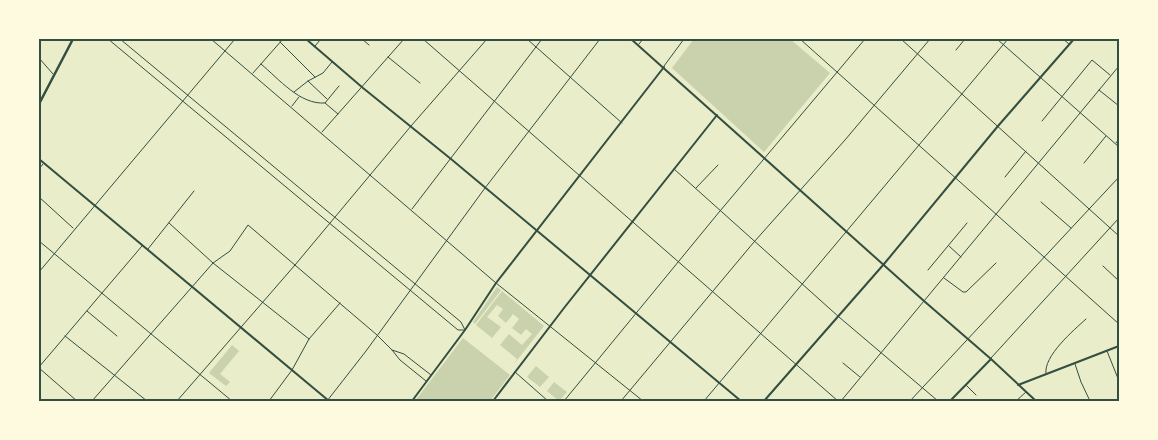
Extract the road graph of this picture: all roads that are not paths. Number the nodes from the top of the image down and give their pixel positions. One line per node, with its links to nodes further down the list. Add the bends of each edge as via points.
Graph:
1 (73, 39): 47 (main road)
2 (108, 39): 62 (street)
3 (120, 39): 58 (street)
4 (211, 39): 36 (street)
5 (235, 39): 36 (street)
6 (283, 39): 28 (street)
7 (306, 39): 33 (main road)
8 (320, 39): 33 (street)
9 (362, 39): 31 (street)
10 (404, 39): 38 (street)
11 (423, 39): 44 (street)
12 (487, 39): 44 (street)
13 (527, 39): 34 (street)
14 (542, 39): 34 (street)
15 (600, 39): 50 (street)
16 (631, 39): 32 (main road)
17 (643, 39): 32 (street)
18 (684, 39): 43 (street)
19 (800, 39): 45 (street)
20 (865, 39): 45 (street)
21 (902, 39): 37 (street)
22 (930, 39): 37 (street)
23 (965, 39): 35 (street)
24 (998, 39): 29 (street)
25 (1008, 39): 29 (street)
26 (1063, 39): 30 (street)
27 (1074, 39): 30 (main road)
28 (280, 42): 41 (street); 49 (street)
29 (1004, 44): 51 (street); 59 (street)
30 (1069, 44): 51 (main road)
31 (369, 45)
32 (638, 45): 43 (main road)
33 (315, 46): 40 (main road)
34 (536, 47): 50 (street); 64 (street)
35 (956, 50)
36 (225, 51): 46 (street); 58 (street)
37 (918, 53): 59 (street); 67 (street)
38 (388, 57): 53 (street); 55 (street)
39 (39, 58): 47 (street)
40 (332, 62): 49 (street); 55 (main road)
41 (261, 64): 46 (street); 57 (street)
42 (1119, 66): 48 (street)
43 (664, 67): 72 (main road); 74 (main road)
44 (460, 70): 64 (street); 75 (street)
45 (838, 71): 67 (street); 87 (street)
46 (253, 74): 69 (street)
47 (54, 75): 66 (main road)
48 (1111, 76): 56 (street); 61 (street, via 1092,60)
49 (316, 77): 52 (street)
50 (570, 77): 74 (street); 77 (street)
51 (1041, 78): 61 (street); 76 (main road)
52 (308, 81): 57 (street); 63 (street)
53 (420, 83)
54 (339, 86): 63 (street)
55 (363, 88): 71 (street); 75 (main road)
56 (1099, 90): 68 (street); 70 (street)
57 (294, 92): 60 (street)
58 (188, 93): 62 (street); 110 (street)
59 (962, 93): 76 (street); 82 (street)
60 (299, 96): 65 (street); 69 (street)
61 (1063, 96): 70 (street); 73 (street)
62 (183, 100): 105 (street); 115 (street)
63 (328, 100): 65 (street)
64 (496, 101): 77 (street); 86 (street)
65 (325, 103): 71 (street)
66 (39, 104)
67 (874, 105): 82 (street); 101 (street)
68 (1119, 106)
69 (292, 107): 78 (street)
70 (1081, 112): 79 (street); 89 (street)
71 (338, 114): 78 (street)
72 (717, 115): 87 (main road); 93 (main road)
73 (1042, 121)
74 (622, 123): 94 (main road)
75 (411, 126): 86 (main road); 95 (street)
76 (998, 126): 84 (street); 98 (main road)
77 (529, 130): 94 (street); 99 (street)
78 (322, 133): 95 (street)
79 (1107, 135): 81 (street); 90 (street)
80 (1119, 139): 81 (street)
81 (1115, 143): 83 (street)
82 (918, 144): 98 (street); 120 (street)
83 (1119, 147)
84 (1026, 151): 89 (street); 96 (street)
85 (39, 159): 88 (main road)
86 (451, 159): 99 (main road); 107 (street)
87 (766, 159): 101 (main road); 108 (street)
88 (44, 163): 92 (street); 105 (main road)
89 (1039, 163): 106 (street); 109 (street)
90 (1084, 163)
91 (718, 165): 100 (street)
92 (39, 169)
93 (674, 169): 100 (street); 112 (main road)
94 (580, 175): 112 (street); 119 (main road)
95 (370, 176): 107 (street); 110 (street)
96 (1005, 177)
97 (1119, 177): 106 (street)
98 (957, 178): 109 (street); 134 (main road)
99 (485, 188): 119 (main road); 122 (street)
100 (695, 189): 108 (street)
101 (800, 190): 120 (main road); 124 (street)
102 (194, 191): 113 (street)
103 (39, 197): 117 (street)
104 (1042, 202): 118 (street)
105 (95, 205): 117 (street); 125 (main road)
106 (1090, 209): 116 (street); 118 (street)
107 (411, 210): 122 (street)
108 (720, 211): 124 (street); 131 (street)
109 (997, 214): 129 (street); 130 (street)
110 (335, 218): 115 (street); 144 (street)
111 (1119, 218): 116 (street)
112 (633, 222): 131 (street); 139 (main road)
113 (169, 223): 127 (street); 133 (street)
114 (967, 223): 126 (street)
115 (330, 224): 135 (street); 147 (street)
116 (1110, 227): 121 (street); 140 (street)
117 (74, 228): 128 (street)
118 (1071, 228): 129 (street)
119 (536, 231): 139 (main road); 143 (main road)
120 (847, 231): 134 (main road); 145 (street)
121 (1119, 236)
122 (446, 240): 143 (street); 144 (street)
123 (39, 241): 128 (street)
124 (754, 242): 145 (street); 148 (street)
125 (143, 245): 127 (main road); 149 (street)
126 (948, 246): 130 (street); 137 (street)
127 (148, 249): 146 (main road)
128 (54, 253): 138 (street); 149 (street)
129 (1045, 256): 140 (street); 166 (street)
130 (961, 257): 141 (street)
131 (678, 261): 148 (street); 154 (street)
132 (996, 263): 141 (street, via 966,292)
133 (213, 264): 135 (street, via 230,251 248,224); 146 (street); 151 (street)
134 (884, 264): 150 (main road); 155 (main road)
135 (295, 265): 151 (street); 152 (street)
136 (1103, 266): 142 (street)
137 (928, 270)
138 (39, 272)
139 (590, 275): 154 (main road); 158 (main road)
140 (1066, 275): 157 (street); 173 (street)
141 (944, 278): 150 (street)
142 (1119, 281)
143 (496, 283): 158 (street); 160 (main road)
144 (415, 284): 147 (street); 160 (street, via 462,322)
145 (802, 284): 155 (street); 162 (street)
146 (192, 286): 159 (main road); 161 (street)
147 (411, 290): 160 (street, via 458,330); 163 (street)
148 (713, 292): 162 (street); 168 (street)
149 (102, 293): 153 (street); 161 (street)
150 (924, 301): 166 (main road); 172 (street)
151 (261, 303): 159 (street); 167 (street)
152 (340, 303): 163 (street); 167 (street)
153 (87, 311): 164 (street); 165 (street)
154 (636, 313): 168 (main road); 174 (street)
155 (838, 317): 172 (street); 177 (main road)
156 (1086, 318): 181 (street, via 1046,363)
157 (1119, 324)
158 (550, 326): 174 (street); 180 (main road)
159 (240, 327): 179 (main road); 184 (street)
160 (465, 330): 183 (main road)
161 (151, 333): 182 (street); 184 (street)
162 (760, 333): 177 (street); 188 (street)
163 (377, 335): 170 (street); 201 (street)
164 (65, 336): 178 (street); 182 (street)
165 (117, 336)
166 (968, 338): 173 (main road); 191 (street)
167 (309, 340): 179 (street)
168 (670, 342): 188 (main road); 192 (street)
169 (1119, 346): 171 (main road)
170 (392, 350): 183 (street, via 404,354); 186 (street)
171 (1107, 351): 176 (main road); 187 (street)
172 (881, 354): 185 (street); 191 (street)
173 (991, 359): 189 (main road); 190 (main road)
174 (596, 362): 192 (street); 205 (street)
175 (843, 363): 185 (street)
176 (1075, 364): 181 (main road); 218 (street)
177 (797, 365): 210 (main road); 211 (street)
178 (39, 368): 195 (street)
179 (292, 370): 200 (street); 201 (main road)
180 (514, 372): 203 (main road); 204 (street)
181 (1046, 374): 190 (main road)
182 (115, 375): 196 (street); 197 (street)
183 (431, 375): 186 (main road)
184 (200, 376): 198 (street); 199 (street)
185 (861, 378): 212 (street)
186 (427, 381): 202 (main road)
187 (1119, 381)
188 (720, 383): 208 (street); 209 (main road)
189 (966, 385): 194 (street); 215 (main road)
190 (1018, 385): 193 (main road)
191 (921, 389): 213 (street); 214 (street)
192 (630, 390): 206 (street); 207 (street)
193 (1026, 392): 216 (street); 217 (main road)
194 (976, 395)
195 (77, 401)
196 (92, 401)
197 (147, 401)
198 (177, 401)
199 (232, 401)
200 (269, 401)
201 (328, 401)
202 (412, 401)
203 (493, 401)
204 (548, 401)
205 (564, 401)
206 (621, 401)
207 (643, 401)
208 (704, 401)
209 (741, 401)
210 (764, 401)
211 (838, 401)
212 (841, 401)
213 (910, 401)
214 (938, 401)
215 (950, 401)
216 (1016, 401)
217 (1036, 401)
218 (1090, 401)

